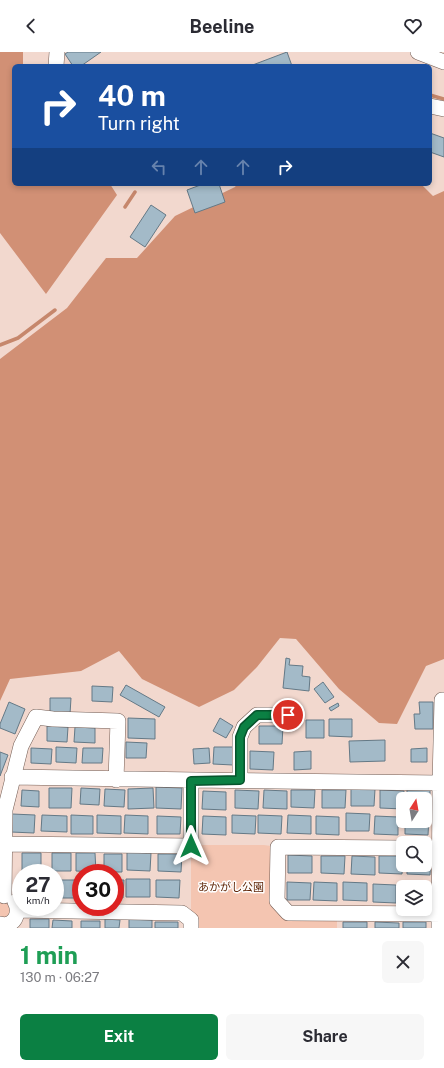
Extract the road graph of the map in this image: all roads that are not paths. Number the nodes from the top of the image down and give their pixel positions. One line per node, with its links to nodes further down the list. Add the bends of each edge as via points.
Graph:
1 (57, 52): 4 (street)
2 (418, 52): 3 (street)
3 (444, 62)
4 (56, 64)
5 (432, 106): 6 (street)
6 (444, 109)
7 (444, 700): 13 (street)
8 (288, 715): 11 (street, via 257,715 244,727 240,737)
9 (12, 777): 10 (street); 10 (street, via 21,746 36,717 53,720 118,721); 14 (street, via 5,810)
10 (116, 780): 12 (street)
11 (240, 780): 12 (street); 13 (street)
12 (191, 781): 14 (street, via 191,846)
13 (440, 783): 16 (street)
14 (4, 844): 17 (street)
15 (396, 848): 21 (street, via 278,847 277,901 288,913)
16 (442, 848): 21 (street)
17 (2, 896): 18 (street)
18 (12, 900)
19 (64, 911): 23 (street, via 182,913 191,920)
20 (16, 916): 22 (street, via 12,922)
21 (441, 919)
22 (2, 926)
23 (191, 928)

